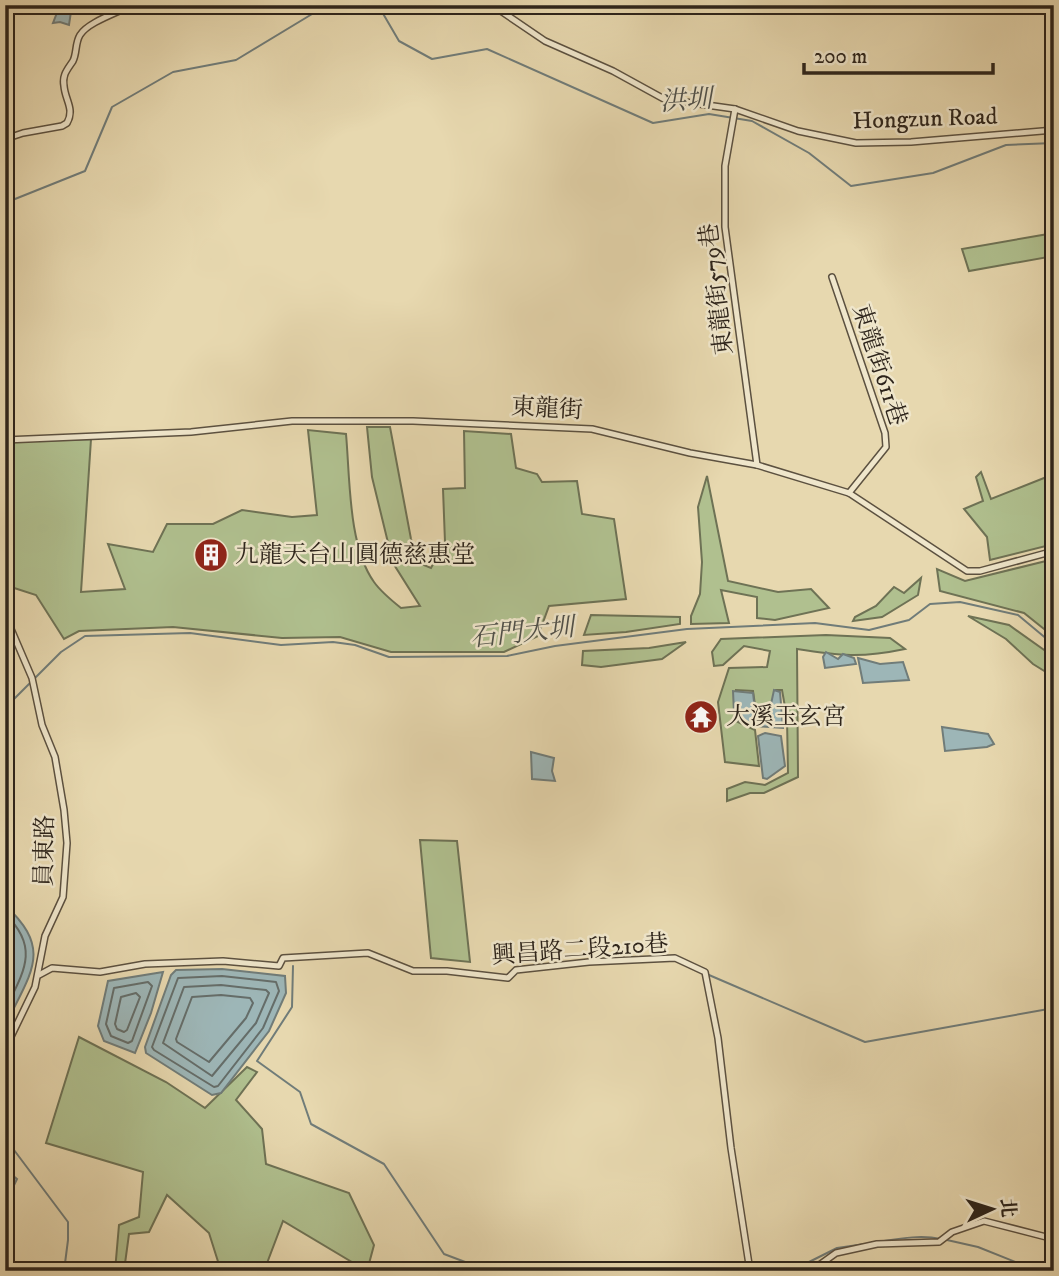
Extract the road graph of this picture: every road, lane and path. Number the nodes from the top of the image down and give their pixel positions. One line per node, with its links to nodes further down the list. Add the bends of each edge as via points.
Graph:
1 (132, 5): 5 (street, via 81,33 64,78 71,108 67,123)
2 (492, 5): 3 (street, Hongzun Road, via 545,41 664,99)
3 (735, 109): 4 (street, Hongzun Road, via 798,131 856,143); 8 (street, 東龍街579巷, via 725,166 725,227)
4 (1054, 130)
5 (5, 139)
6 (832, 277): 9 (street, 東龍街611巷, via 886,433 887,447)
7 (5, 440): 8 (street, 東龍街, via 191,432 292,421 413,421 592,429)
8 (757, 465): 9 (street, 東龍街)
9 (849, 493): 10 (street, 東龍街, via 968,570)
10 (1054, 551)
11 (5, 615): 12 (street, 員東路, via 36,687 42,725 60,778 67,843 63,897 46,936)
12 (39, 975): 13 (street, 員東路); 15 (street, 興昌路二段210巷, via 52,968 100,972 210,961 279,966 283,958 368,953 413,971 508,978 516,970 675,958 706,975)
13 (5, 1049)
14 (1054, 1239): 16 (street, via 984,1220 942,1239 877,1244 836,1253)
15 (750, 1271)
16 (811, 1271)

